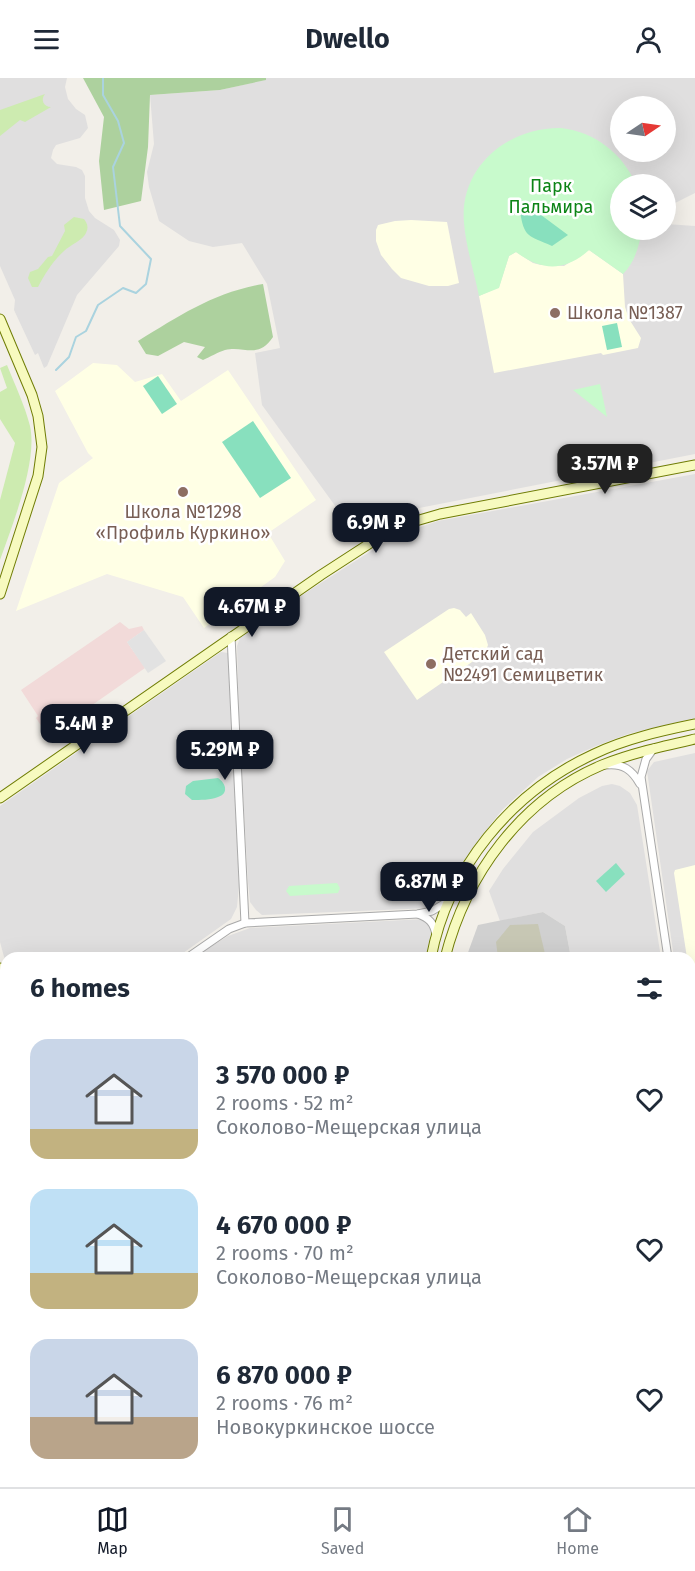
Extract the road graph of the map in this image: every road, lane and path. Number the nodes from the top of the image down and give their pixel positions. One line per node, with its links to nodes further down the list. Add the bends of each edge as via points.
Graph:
1 (0, 319): 3 (street, via 32,395 42,447 38,476)
2 (695, 465): 4 (street, via 405,523 353,553)
3 (0, 594)
4 (231, 636): 10 (street); 13 (street)
5 (695, 724): 11 (street, via 613,746 548,780 498,825 467,866)
6 (695, 739): 7 (street)
7 (654, 748): 8 (street); 9 (street, via 644,763)
8 (601, 766): 9 (street, via 628,768); 17 (street, via 558,790 507,835 467,895)
9 (642, 787): 18 (street)
10 (0, 798)
11 (449, 900): 12 (street, via 440,908); 14 (street)
12 (418, 914): 13 (street); 14 (street, via 429,918)
13 (245, 923): 15 (street)
14 (436, 936): 16 (street)
15 (196, 952)
16 (432, 952)
17 (447, 952)
18 (667, 952)

